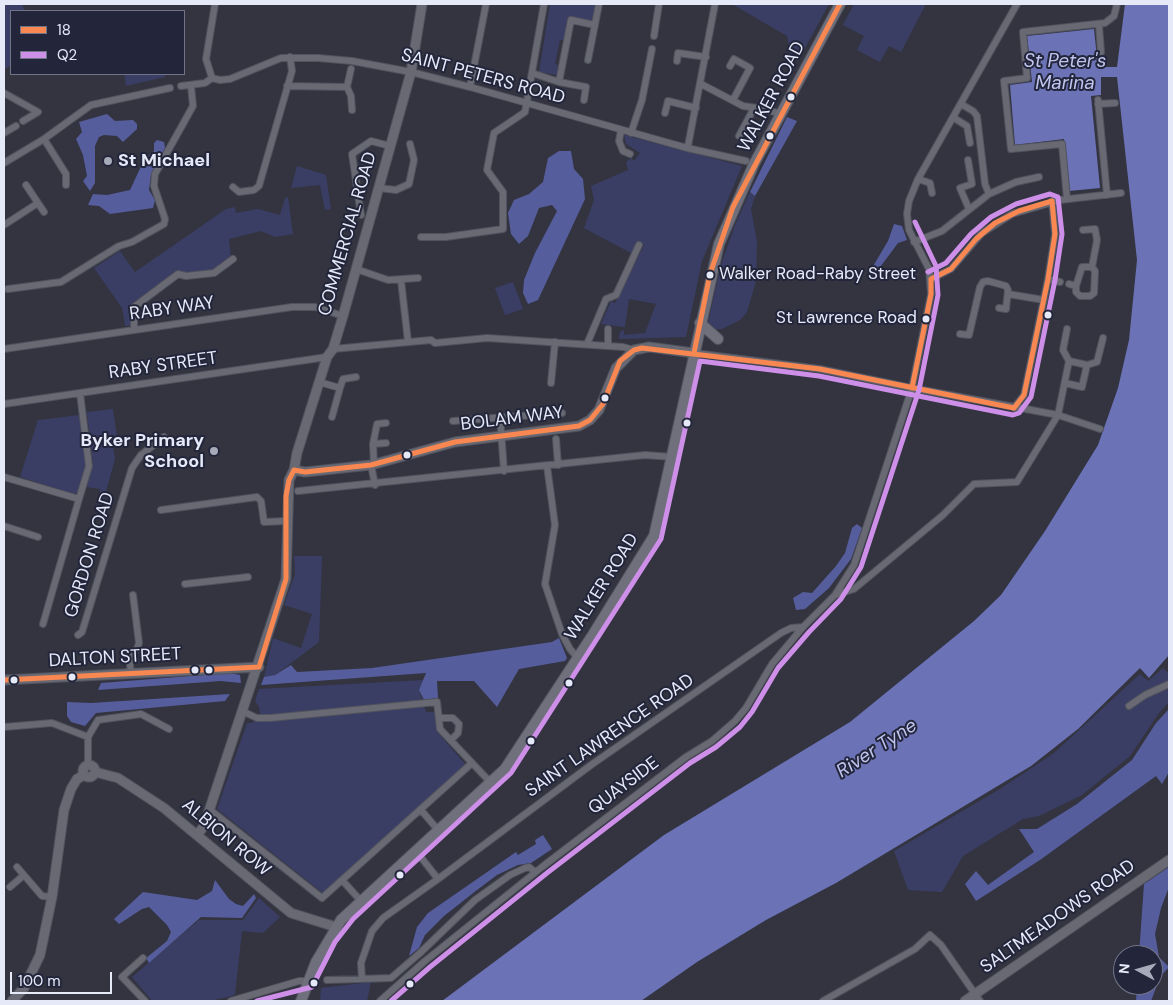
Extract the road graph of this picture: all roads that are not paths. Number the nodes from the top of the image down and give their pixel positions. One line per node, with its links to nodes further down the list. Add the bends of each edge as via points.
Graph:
1 (214, 4): 24 (street, via 206,59)
2 (422, 4): 22 (street, COMMERCIAL ROAD)
3 (486, 4): 31 (street)
4 (544, 4): 23 (street)
5 (599, 4): 11 (street)
6 (659, 4): 13 (street)
7 (715, 4): 17 (street)
8 (840, 4): 43 (main road, WALKER ROAD)
9 (1017, 4): 38 (street)
10 (1118, 4): 12 (street, via 1111,19)
11 (595, 25): 18 (street); 25 (street, via 572,20)
12 (1099, 25): 15 (street); 70 (street, via 1023,32 1028,78 1004,81 1011,149 1062,144)
13 (654, 36)
14 (652, 49): 49 (street)
15 (1101, 52)
16 (290, 57): 22 (street, SAINT PETERS ROAD, via 339,60); 24 (street, SAINT PETERS ROAD, via 230,79); 29 (street, via 292,71)
17 (706, 57): 19 (street, via 678,53); 26 (street)
18 (588, 60)
19 (677, 60)
20 (730, 66): 35 (street, via 734,59 750,68)
21 (351, 69): 30 (street)
22 (411, 72): 31 (street, SAINT PETERS ROAD); 54 (street, COMMERCIAL ROAD)
23 (532, 73): 25 (street); 37 (street)
24 (212, 78): 28 (street, SAINT PETERS ROAD)
25 (559, 82): 34 (street, via 586,88)
26 (701, 84): 35 (street); 39 (street)
27 (181, 86): 28 (street)
28 (191, 86): 91 (street, via 193,106 155,174 154,186 164,224 120,246 62,282)
29 (287, 86): 30 (street); 64 (street, via 259,186 238,192)
30 (347, 87): 41 (street)
31 (470, 87): 37 (street, SAINT PETERS ROAD)
32 (170, 88): 51 (street, via 91,105)
33 (4, 93): 45 (street, via 38,112)
34 (584, 100)
35 (733, 100): 40 (street)
36 (1115, 102): 69 (street, via 1098,102)
37 (527, 103): 47 (street, SAINT PETERS ROAD); 78 (street, via 525,112 494,133 488,170 503,192 503,229)
38 (961, 104): 44 (street); 68 (street, via 977,116)
39 (696, 108): 42 (street, via 668,101); 55 (street)
40 (754, 108): 43 (street); 50 (street)
41 (352, 110)
42 (665, 113)
43 (781, 114): 96 (main road, WALKER ROAD, via 733,207 718,244)
44 (954, 118): 52 (street, via 967,126); 61 (street)
45 (24, 121)
46 (16, 126): 48 (street)
47 (622, 130): 49 (street, SAINT PETERS ROAD); 56 (street, via 619,141 623,151)
48 (4, 133)
49 (632, 133): 58 (street, SAINT PETERS ROAD)
50 (740, 136)
51 (44, 139): 59 (street); 63 (street, via 66,174)
52 (970, 143)
53 (410, 144): 65 (street, via 414,160 409,184 396,190)
54 (390, 146): 65 (street, COMMERCIAL ROAD); 75 (street, via 371,141 352,154)
55 (688, 146)
56 (630, 154)
57 (968, 160): 73 (street, via 972,184 960,188)
58 (746, 161)
59 (4, 163)
60 (1039, 176): 68 (street)
61 (918, 179): 66 (street, via 930,183); 79 (street, via 907,214)
62 (26, 185): 72 (street)
63 (66, 185)
64 (233, 187)
65 (379, 188): 83 (street, COMMERCIAL ROAD)
66 (932, 193)
67 (1121, 193): 69 (street)
68 (989, 194): 73 (street)
69 (1106, 195): 70 (street)
70 (1067, 199): 71 (street)
71 (1052, 202): 85 (street, via 1019,211 995,223 976,239 951,269); 86 (street, via 1054,234)
72 (38, 203): 74 (street); 76 (street)
73 (968, 209): 79 (street, via 942,231)
74 (44, 212)
75 (361, 215)
76 (4, 225)
77 (1083, 230): 82 (street, via 1095,229 1097,240)
78 (421, 237)
79 (914, 242): 85 (street)
80 (639, 245): 105 (street, via 616,295 606,299)
81 (233, 259): 99 (street, via 214,273 178,274 134,307)
82 (1092, 267): 90 (street, via 1086,265 1081,268); 90 (street, via 1094,293 1080,296)
83 (356, 269): 87 (street, via 388,280); 95 (street, COMMERCIAL ROAD)
84 (418, 278): 87 (street)
85 (931, 279): 118 (street, via 931,294)
86 (1048, 279): 88 (street); 93 (street)
87 (401, 280): 103 (street)
88 (1060, 282)
89 (1069, 284): 90 (street)
90 (1076, 286)
91 (8, 289)
92 (1008, 294): 93 (street); 94 (street, via 1006,309); 100 (street, via 1004,284 988,280 981,284 972,336)
93 (1044, 300): 121 (street, via 1024,395)
94 (999, 308)
95 (343, 316): 99 (street, RABY WAY, via 303,306); 109 (street, COMMERCIAL ROAD)
96 (700, 323): 102 (main road); 110 (main road, WALKER ROAD)
97 (608, 329): 106 (street)
98 (1067, 329): 111 (street, via 1063,350)
99 (134, 330): 107 (street, RABY WAY)
100 (960, 334)
101 (1103, 338): 112 (street, via 1097,362)
102 (718, 339)
103 (408, 342): 104 (street, via 487,338); 109 (street, RABY STREET)
104 (555, 342): 105 (street); 115 (street)
105 (587, 344): 106 (street)
106 (608, 346): 108 (street)
107 (4, 349)
108 (634, 350): 110 (street, via 649,347); 129 (street, BOLAM WAY, via 620,361 603,404 590,420 570,428)
109 (330, 353): 114 (street, COMMERCIAL ROAD); 119 (street, RABY STREET)
110 (694, 353): 118 (street, via 820,369); 134 (main road, WALKER ROAD)
111 (1070, 361): 112 (street); 116 (street)
112 (1087, 365): 116 (street, via 1082,387)
113 (356, 377): 117 (street, via 343,378)
114 (319, 382): 117 (street); 138 (street, COMMERCIAL ROAD)
115 (551, 383)
116 (1065, 383): 123 (street)
117 (340, 388): 124 (street)
118 (912, 388): 121 (street); 151 (street, QUAYSIDE, via 854,565)
119 (80, 393): 120 (street, RABY STREET); 143 (street, via 89,466)
120 (4, 404)
121 (1014, 408): 123 (street)
122 (562, 413): 125 (street)
123 (1058, 415): 128 (street); 151 (street, via 1017,482 974,484 943,515 854,589)
124 (332, 417)
125 (500, 417): 126 (street); 129 (street)
126 (454, 421)
127 (386, 423): 133 (street, via 376,424)
128 (1100, 429)
129 (501, 435): 135 (street, BOLAM WAY, via 455,442); 139 (street)
130 (164, 437): 154 (street, GORDON ROAD, via 141,455 132,468 82,632)
131 (556, 440): 136 (street)
132 (386, 443): 133 (street)
133 (374, 444): 135 (street)
134 (672, 457): 136 (street, via 645,455); 155 (main road, WALKER ROAD, via 654,536)
135 (373, 464): 138 (street, BOLAM WAY, via 304,472); 141 (street)
136 (558, 465): 137 (street)
137 (548, 466): 139 (street); 155 (street, via 554,530 545,584 562,634)
138 (294, 470): 145 (street, COMMERCIAL ROAD, via 288,480)
139 (504, 471): 141 (street)
140 (4, 477): 143 (street)
141 (376, 485): 142 (street)
142 (298, 491)
143 (79, 499): 152 (street)
144 (161, 510): 145 (street, via 257,497 261,501 264,522)
145 (286, 522): 156 (street, COMMERCIAL ROAD, via 286,579)
146 (4, 526): 147 (street)
147 (38, 537)
148 (248, 577): 149 (street)
149 (185, 584)
150 (133, 595): 157 (street, via 139,643 129,658)
151 (835, 595): 153 (street, QUAYSIDE)
152 (43, 624)
153 (803, 627): 177 (street, QUAYSIDE, via 772,664 735,722); 179 (street, SAINT LAWRENCE ROAD, via 781,633 591,765)
154 (78, 635)
155 (577, 657): 169 (main road, WALKER ROAD, via 510,763)
156 (259, 667): 157 (street, DALTON STREET); 161 (street, COMMERCIAL ROAD)
157 (131, 673): 158 (street, DALTON STREET)
158 (4, 680)
159 (1169, 684): 160 (street)
160 (1130, 706)
161 (244, 708): 162 (street, via 257,718 270,718 437,702); 170 (street, COMMERCIAL ROAD)
162 (439, 718): 166 (street, via 440,729); 166 (street, via 453,718 459,724 458,733)
163 (4, 727): 165 (street, via 52,723)
164 (169, 729): 165 (street, via 141,714 98,720)
165 (88, 736): 168 (street)
166 (451, 740): 167 (street)
167 (472, 763): 169 (street); 171 (street)
168 (92, 768): 173 (street, ALBION ROW, via 118,778); 182 (street, via 91,778 84,775 78,778 66,799)
169 (491, 783): 172 (main road, WALKER ROAD)
170 (209, 809): 173 (street, COMMERCIAL ROAD); 180 (street, via 322,898)
171 (421, 810): 172 (street); 180 (street)
172 (438, 830): 174 (main road, WALKER ROAD)
173 (198, 834): 184 (street, ALBION ROW, via 291,914)
174 (416, 851): 179 (street); 183 (main road, WALKER ROAD)
175 (1169, 860): 189 (street, SALTMEADOWS ROAD)
176 (18, 867): 178 (street)
177 (535, 872): 186 (street, via 525,868 475,900 391,978); 194 (street, QUAYSIDE)
178 (24, 875): 181 (street); 182 (street, via 42,896)
179 (438, 878): 186 (street, SAINT LAWRENCE ROAD, via 384,918 372,931 361,962)
180 (342, 880): 183 (street)
181 (10, 888)
182 (52, 897): 190 (street, via 34,971)
183 (360, 900): 184 (main road, WALKER ROAD)
184 (336, 927): 188 (main road, WALKER ROAD)
185 (143, 958): 191 (street, via 122,977)
186 (362, 979): 187 (street)
187 (326, 980)
188 (308, 981): 192 (street); 193 (main road, WALKER ROAD)
189 (978, 998): 195 (street, via 941,945 930,935 915,949); 196 (street, SALTMEADOWS ROAD)
190 (12, 1001)
191 (145, 1001)
192 (231, 1001)
193 (301, 1001)
194 (380, 1001)
195 (823, 1001)
196 (965, 1001)

